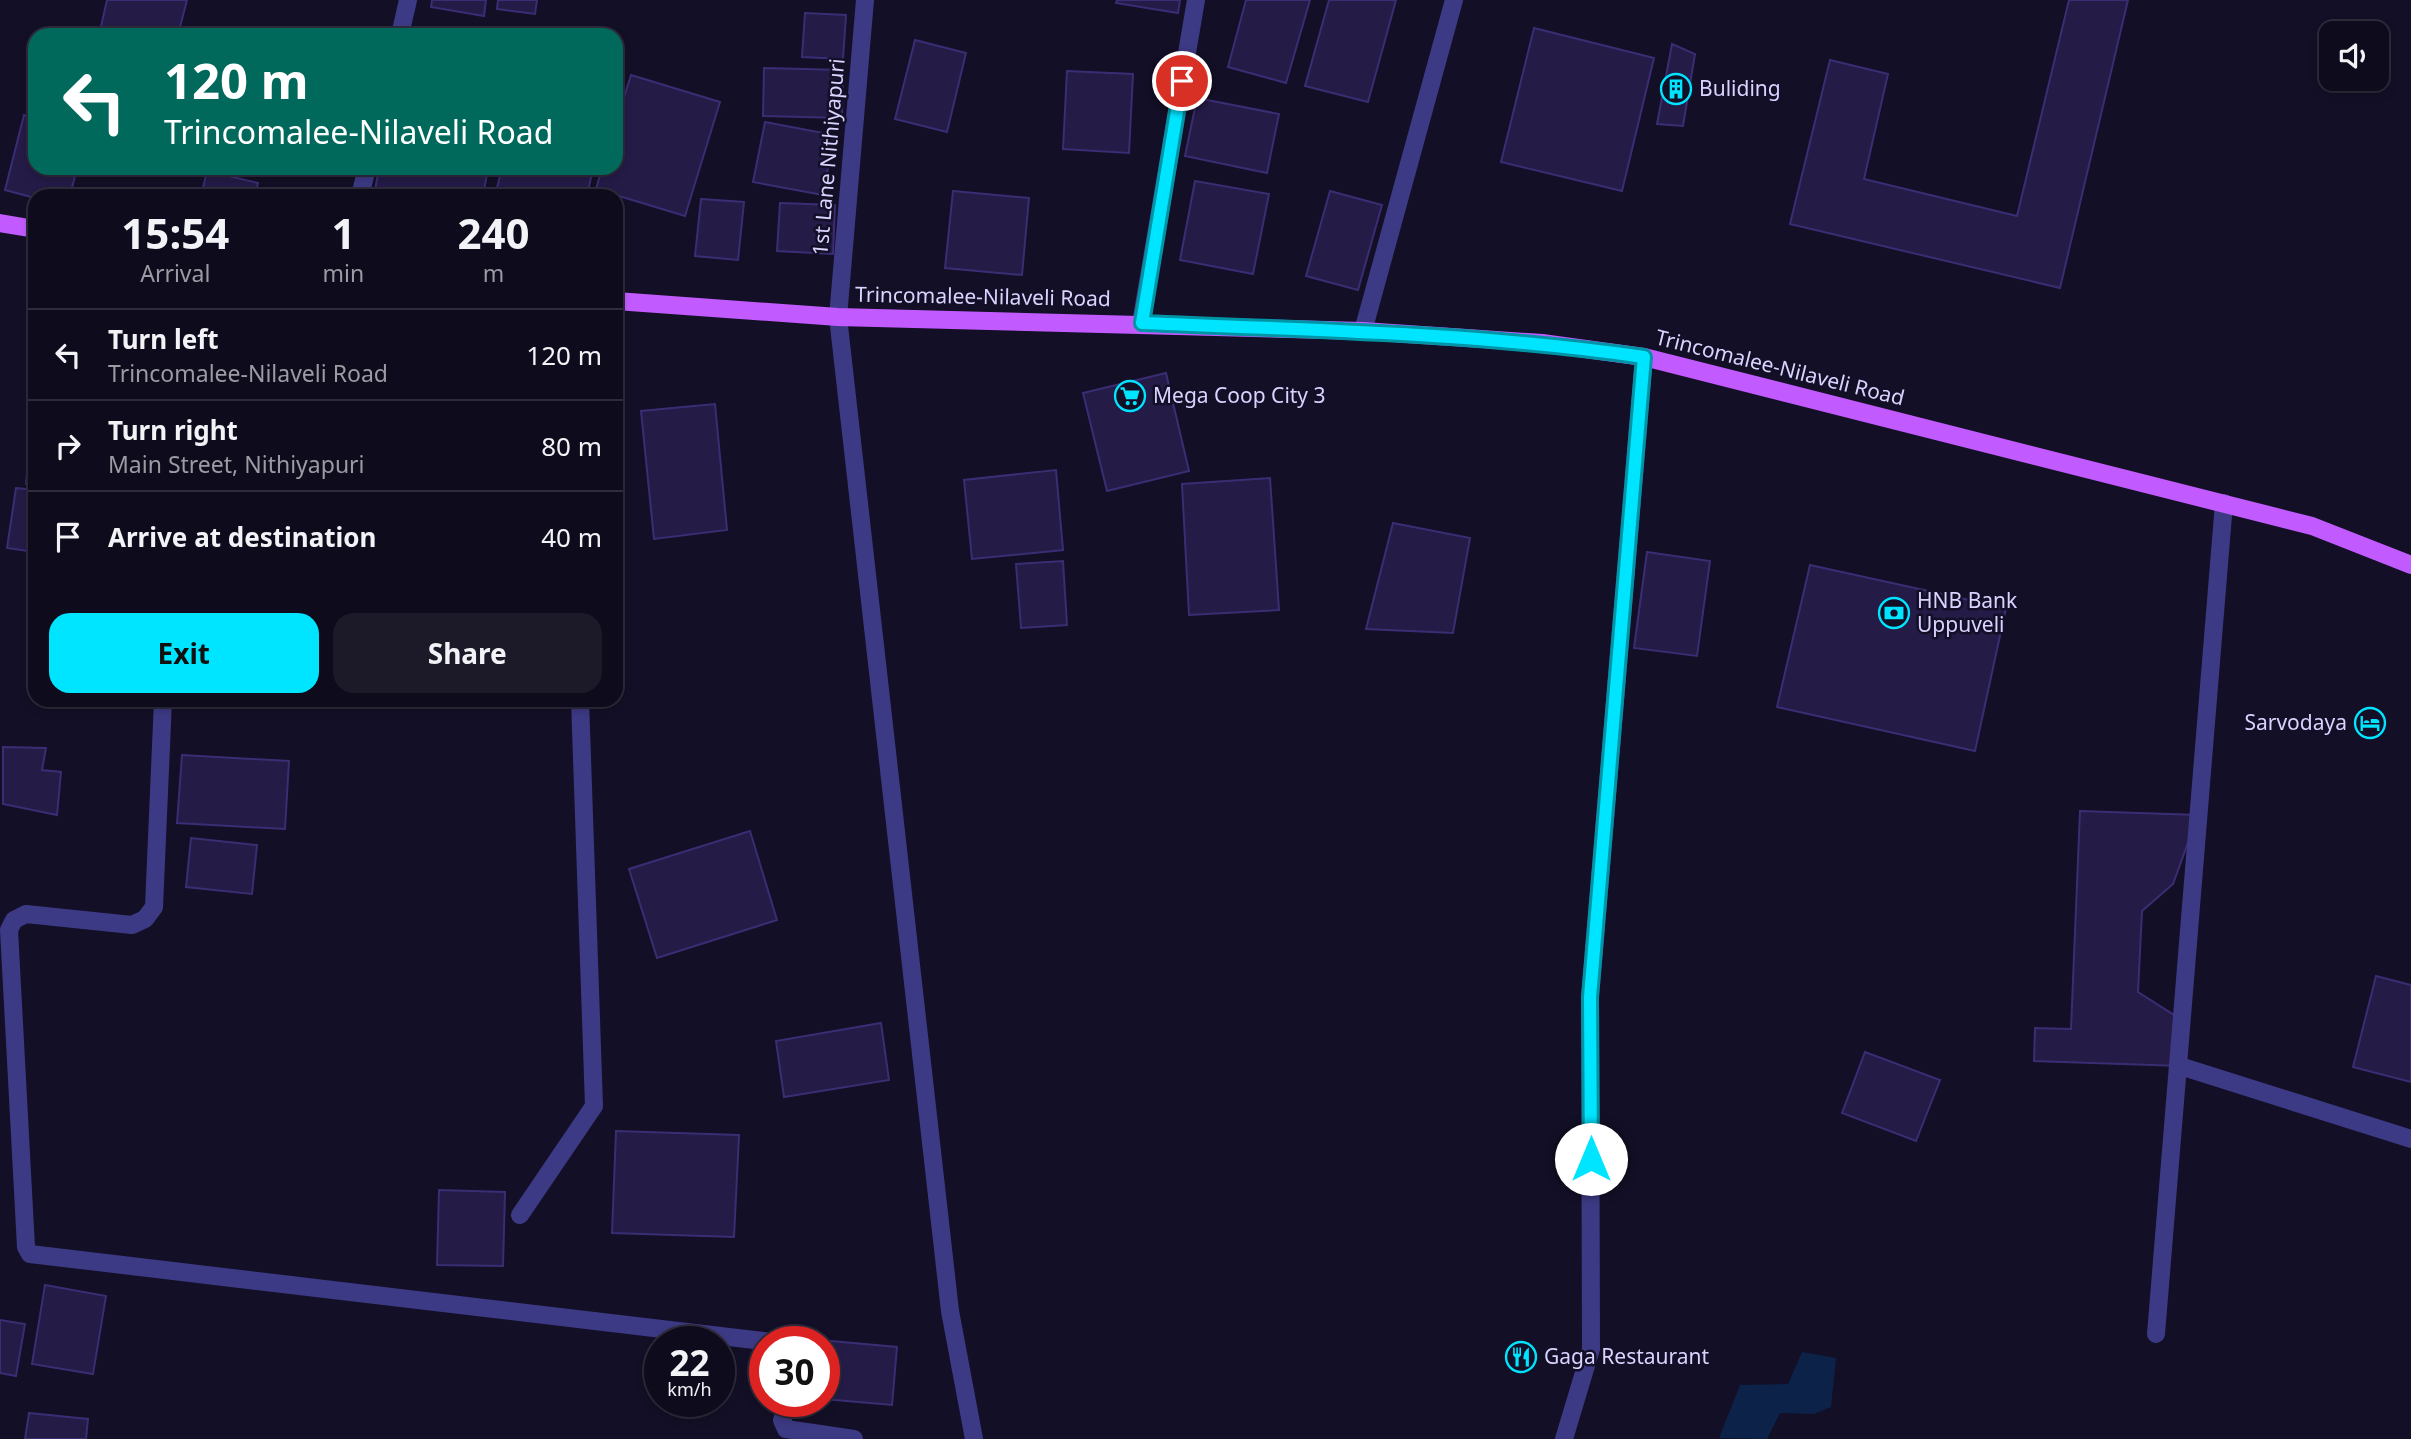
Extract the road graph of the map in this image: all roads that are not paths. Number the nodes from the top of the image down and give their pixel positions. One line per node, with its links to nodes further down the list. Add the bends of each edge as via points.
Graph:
1 (408, 0): 5 (street)
2 (865, 0): 9 (street, 1st Lane Nithiyapuri)
3 (1196, 0): 10 (street)
4 (1454, 0): 11 (street)
5 (402, 28)
6 (0, 223): 7 (main road)
7 (28, 228)
8 (623, 302): 9 (main road, Trincomalee-Nilaveli Road)
9 (838, 317): 10 (main road, Trincomalee-Nilaveli Road); 24 (street, 1st Lane Nithiyapuri, via 950,1311)
10 (1142, 323): 11 (main road, Trincomalee-Nilaveli Road)
11 (1363, 331): 12 (main road, Trincomalee-Nilaveli Road, via 1542,343)
12 (1644, 357): 13 (main road, Trincomalee-Nilaveli Road); 25 (street, via 1590,997 1591,1349)
13 (2224, 503): 14 (main road, Trincomalee-Nilaveli Road, via 2312,526); 17 (street)
14 (2411, 565)
15 (163, 707): 21 (street, via 153,907 145,919 132,925 26,914 14,920 9,930 26,1247 30,1254)
16 (580, 707): 19 (street, via 594,1106)
17 (2180, 1066): 18 (street); 20 (street)
18 (2411, 1139)
19 (520, 1215)
20 (2156, 1334)
21 (749, 1339)
22 (783, 1417): 23 (street, via 786,1429)
23 (854, 1439)
24 (974, 1439)
25 (1564, 1439)

